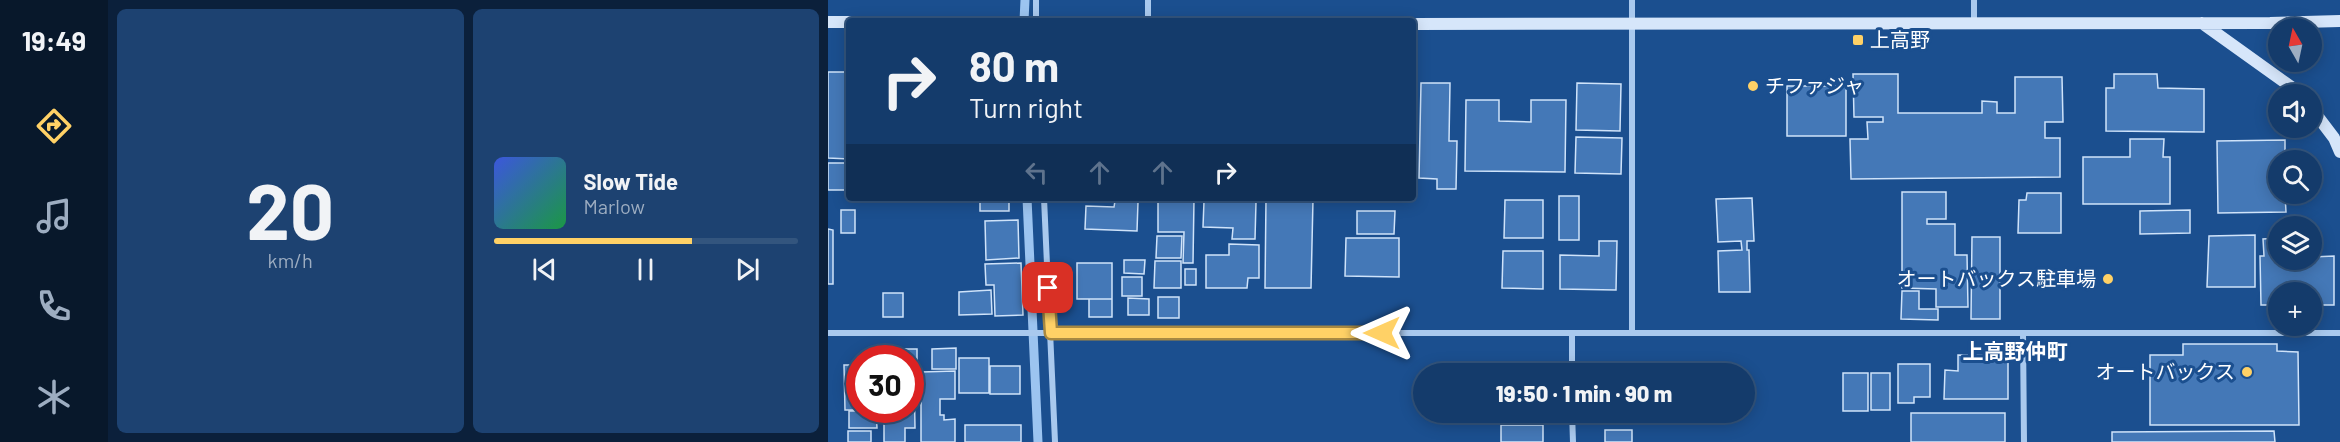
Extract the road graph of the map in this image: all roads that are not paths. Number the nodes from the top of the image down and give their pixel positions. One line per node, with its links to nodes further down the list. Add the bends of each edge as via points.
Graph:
1 (1036, 0): 5 (street)
2 (1148, 0): 6 (street)
3 (1632, 0): 13 (street)
4 (1974, 0): 10 (street)
5 (1036, 18)
6 (1148, 18)
7 (2340, 21): 11 (street)
8 (828, 22): 9 (street)
9 (846, 22)
10 (1974, 23): 11 (street); 13 (street)
11 (2202, 23): 14 (street)
12 (1416, 24): 13 (street)
13 (1633, 24): 21 (street)
14 (2287, 84)
15 (2322, 122): 16 (street)
16 (2340, 152)
17 (1044, 201): 19 (street)
18 (828, 333): 19 (street)
19 (1051, 333): 20 (street); 26 (street)
20 (1572, 333): 21 (street); 24 (street)
21 (1632, 333): 22 (street)
22 (2023, 333): 23 (street); 28 (street)
23 (2340, 333)
24 (1572, 363)
25 (1572, 423): 27 (street)
26 (1055, 442)
27 (1573, 442)
28 (2024, 442)

